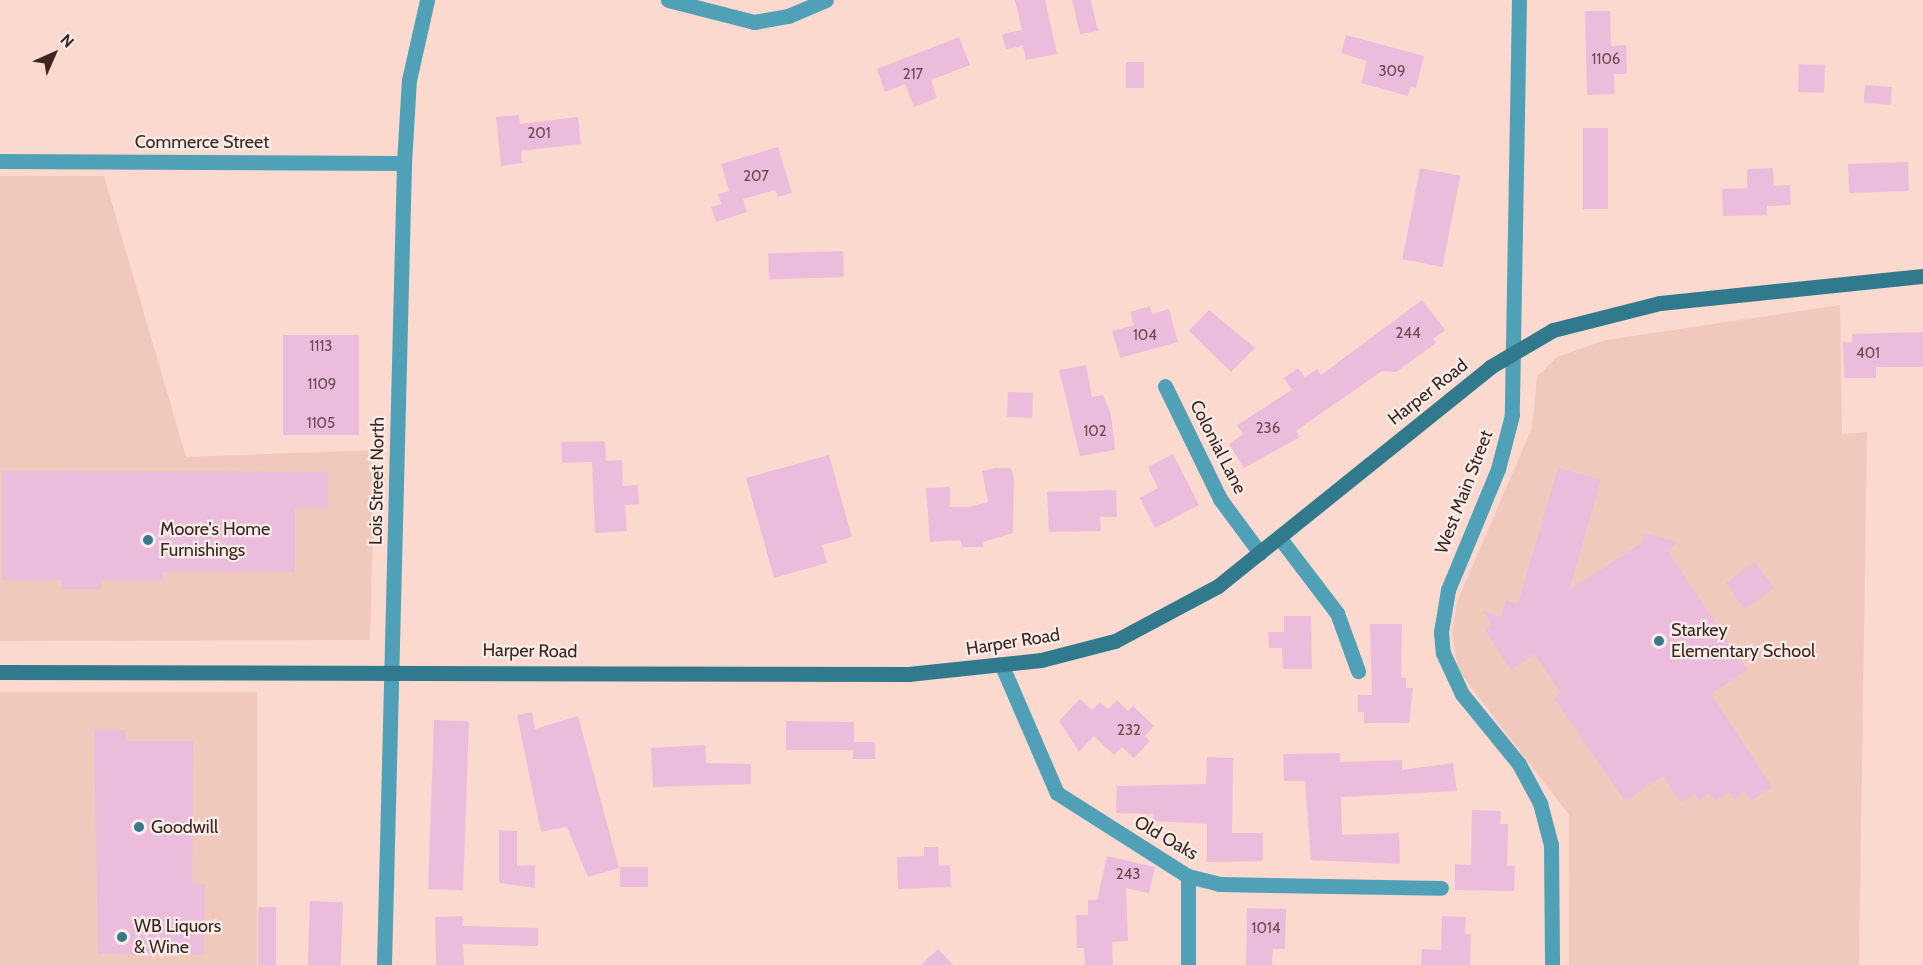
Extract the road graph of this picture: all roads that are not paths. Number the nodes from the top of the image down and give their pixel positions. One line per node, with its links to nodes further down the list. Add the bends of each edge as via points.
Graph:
1 (427, 0): 6 (street, Lois Street North, via 409,80)
2 (668, 0): 3 (street, via 754,22 788,16)
3 (826, 0)
4 (1519, 0): 8 (street, West Main Street)
5 (0, 161): 6 (street, Commerce Street)
6 (404, 163): 13 (street, Lois Street North)
7 (1923, 276): 8 (main road, Harper Road, via 1622,309 1553,330)
8 (1512, 353): 10 (main road, Harper Road); 20 (street, West Main Street, via 1509,430 1448,590 1443,653 1462,694 1519,764 1540,803 1551,845)
9 (1165, 386): 11 (street, Colonial Lane, via 1220,500)
10 (1279, 537): 11 (main road, Harper Road); 14 (street, via 1337,613)
11 (1260, 553): 12 (main road, Harper Road, via 1218,586 1115,641)
12 (1002, 666): 13 (main road, Harper Road, via 908,674); 16 (street, Old Oaks, via 1057,793)
13 (395, 670): 15 (main road, Harper Road); 18 (street, Lois Street North)
14 (1358, 670)
15 (0, 672)
16 (1188, 876): 17 (street, Old Oaks, via 1219,884); 19 (street)
17 (1441, 888)
18 (384, 965)
19 (1188, 965)
20 (1552, 965)

